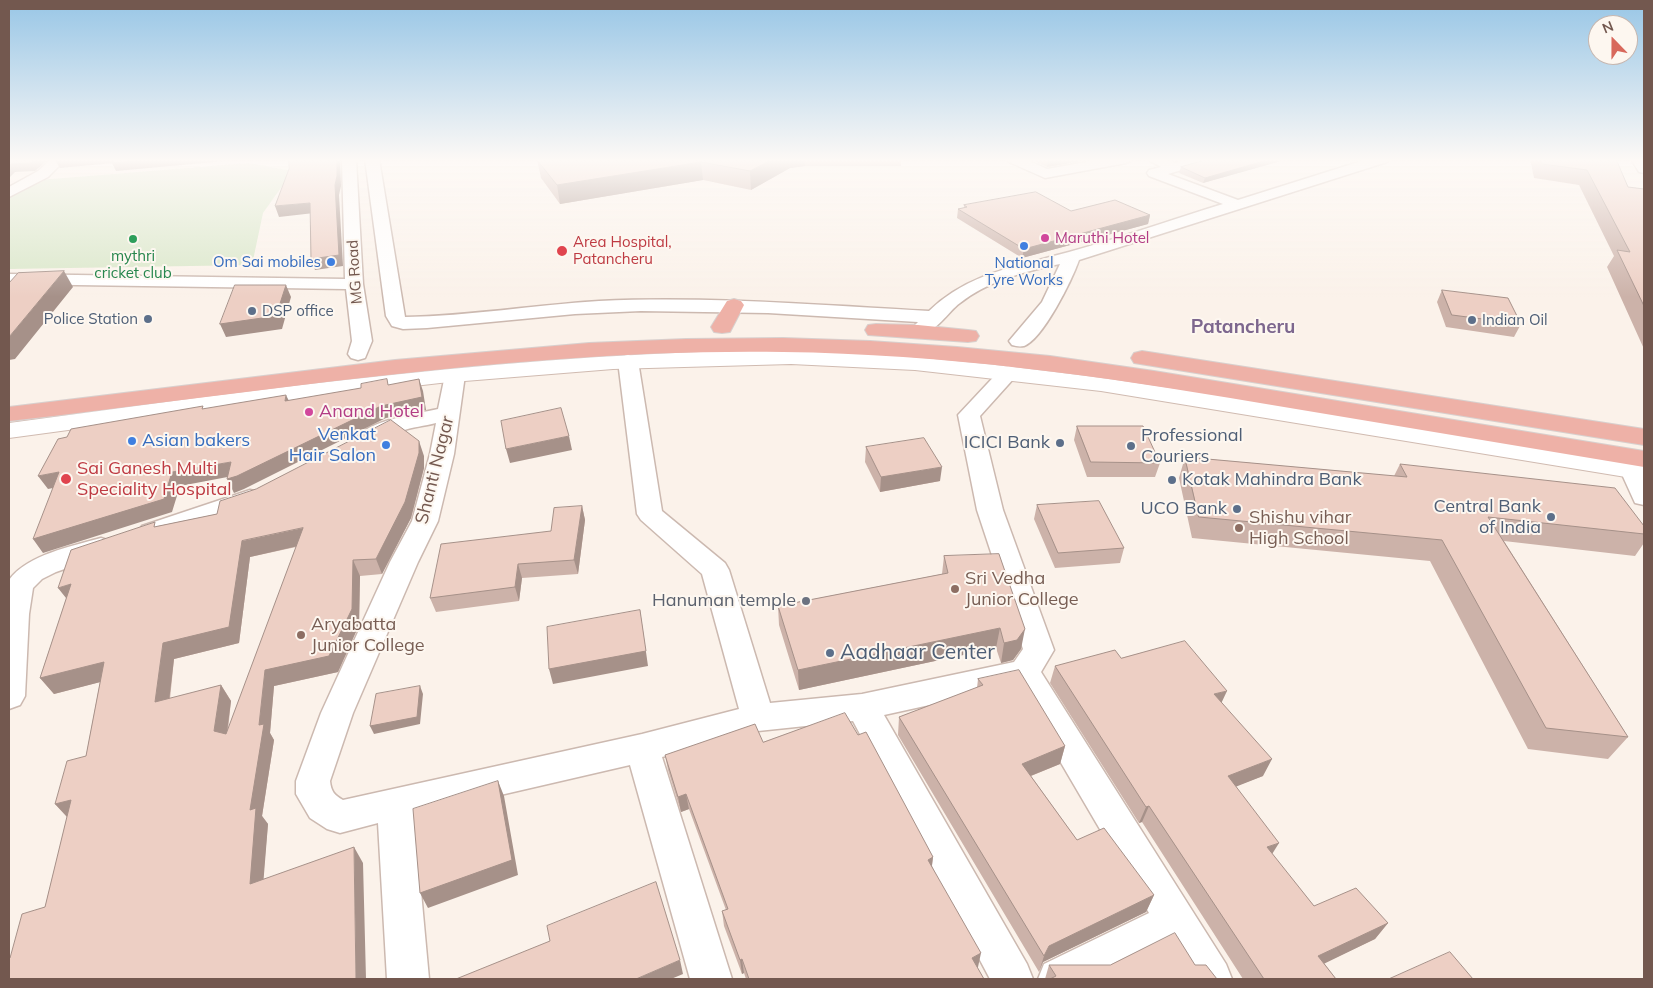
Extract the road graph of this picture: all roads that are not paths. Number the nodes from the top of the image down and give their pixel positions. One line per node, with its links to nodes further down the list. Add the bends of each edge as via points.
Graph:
1 (351, 205): 6 (street, MG Road)
2 (379, 205): 7 (street, MG Road, via 399,322 598,307)
3 (1238, 206): 4 (street)
4 (1071, 257): 8 (street, via 983,281 954,298); 11 (street, via 1051,304)
5 (9, 279): 6 (street)
6 (354, 284): 13 (street, MG Road, via 362,341)
7 (734, 305): 8 (street); 9 (highway)
8 (936, 318): 10 (street)
9 (722, 327): 10 (highway); 13 (highway, via 522,337)
10 (918, 331): 11 (highway)
11 (1019, 341): 16 (highway)
12 (628, 361): 14 (street, via 791,357 909,362); 15 (street); 29 (street, via 650,514 715,570)
13 (355, 370): 15 (street); 16 (highway, via 644,346 783,345 910,350 1016,359); 17 (highway); 18 (highway); 20 (street)
14 (1009, 372): 16 (street); 26 (street, via 969,415 990,510 1039,650)
15 (455, 374): 19 (street, Shanti Nagar)
16 (1206, 385): 21 (highway); 23 (street)
17 (9, 395)
18 (9, 414)
19 (449, 414): 22 (street, via 395,425); 31 (street, Shanti Nagar, via 425,522 336,713 313,781 314,794 323,807 340,818)
20 (9, 431)
21 (1644, 437)
22 (342, 452)
23 (1640, 467): 25 (street)
24 (272, 488): 27 (street, via 254,497 32,572 20,585 14,614)
25 (1644, 497)
26 (1024, 672): 28 (street); 32 (street)
27 (9, 696)
28 (862, 707): 29 (street); 35 (street)
29 (758, 718): 30 (street)
30 (642, 748): 31 (street); 34 (street)
31 (395, 803): 33 (street)
32 (1175, 921): 36 (street); 37 (street)
33 (408, 979)
34 (711, 979)
35 (1012, 979)
36 (1059, 979)
37 (1211, 979)

